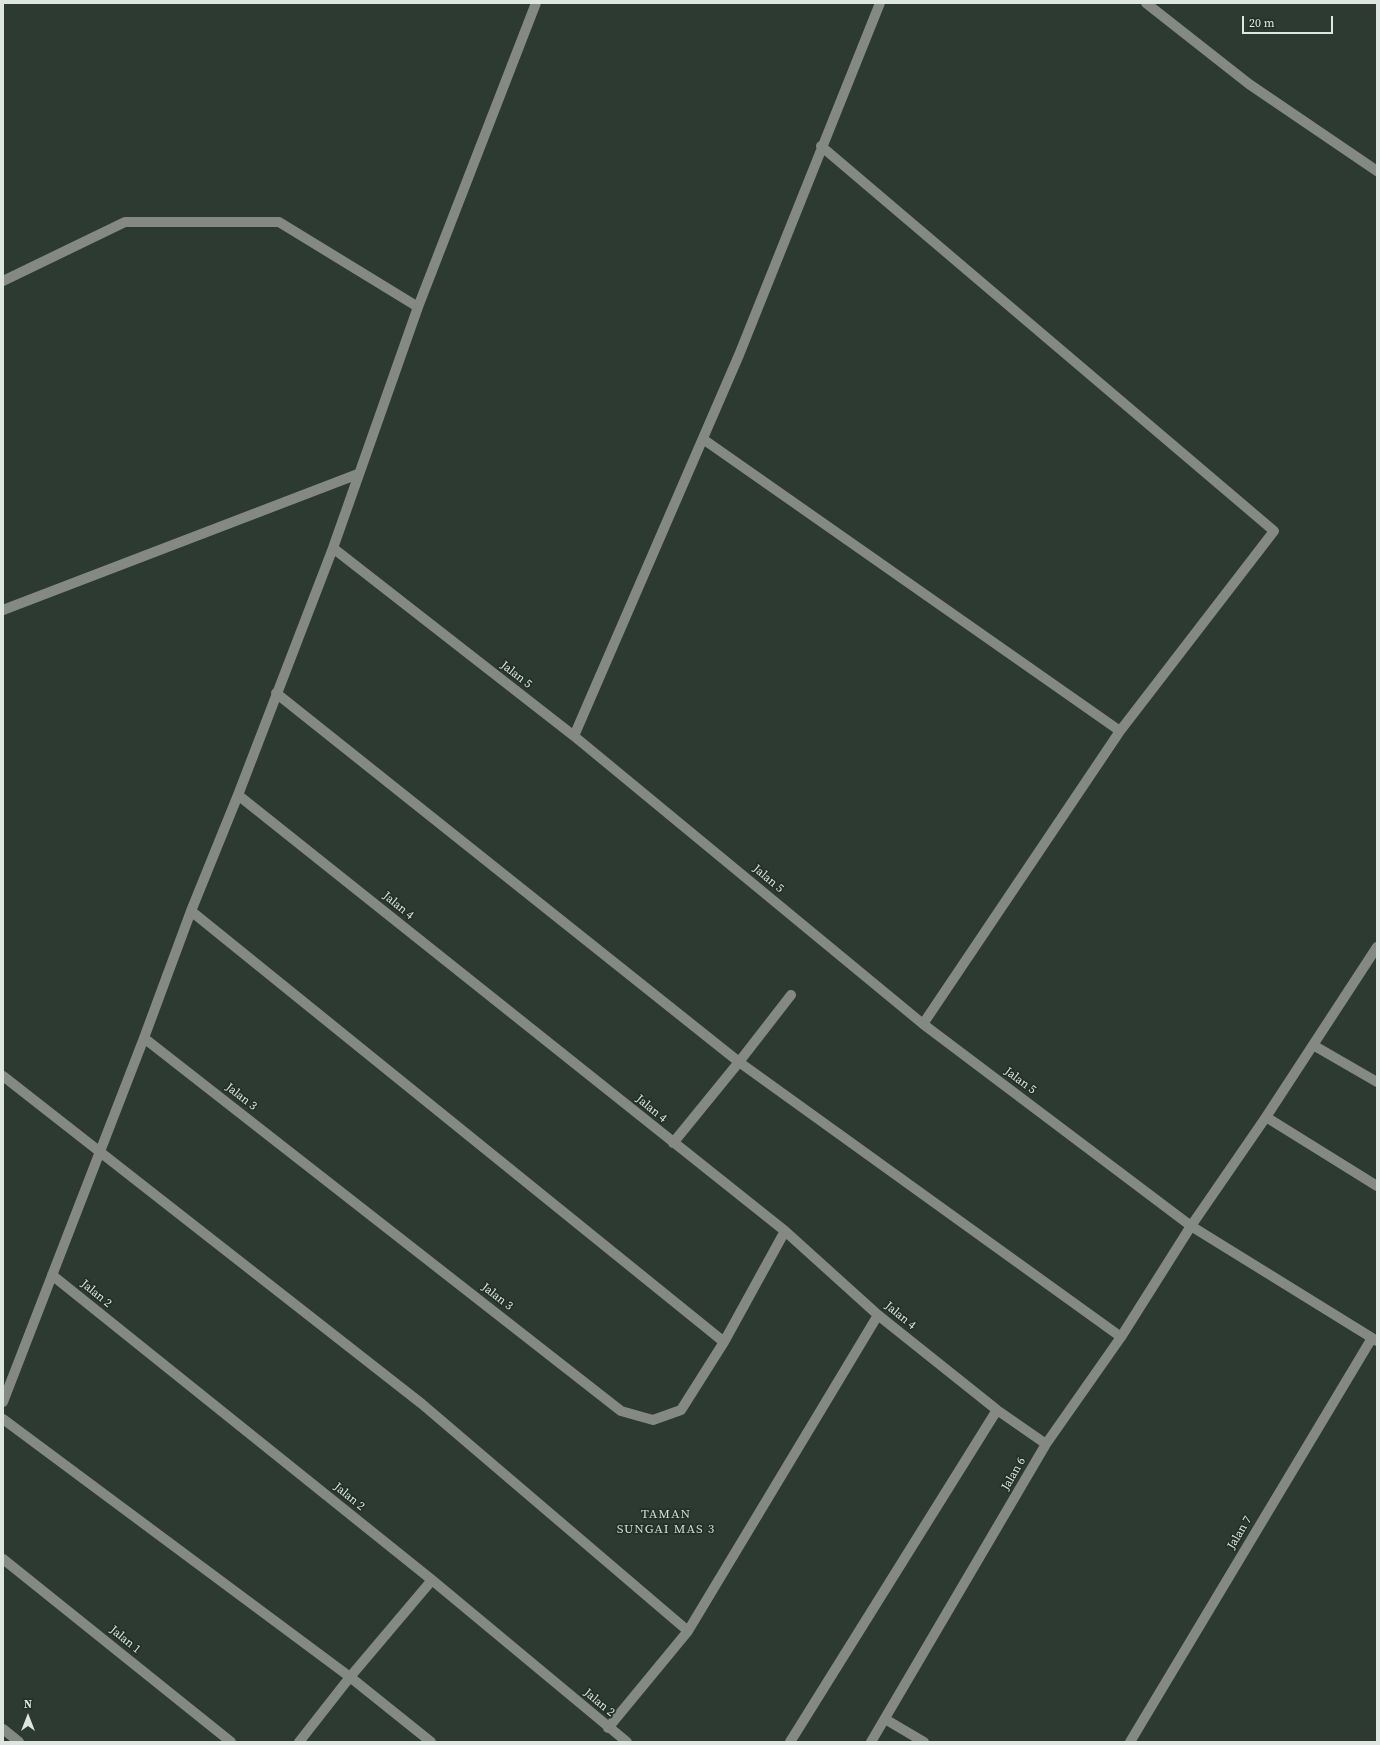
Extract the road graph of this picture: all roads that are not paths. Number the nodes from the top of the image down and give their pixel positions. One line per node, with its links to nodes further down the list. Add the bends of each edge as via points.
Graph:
1 (536, 3): 7 (street)
2 (880, 3): 4 (street)
3 (1146, 3): 5 (street, via 1249,84)
4 (821, 146): 8 (street, via 739,355); 13 (street, via 1274,531)
5 (1377, 171)
6 (3, 281): 7 (street, via 125,222 279,222)
7 (418, 307): 9 (street)
8 (702, 439): 13 (street); 14 (street)
9 (358, 474): 10 (street); 11 (street)
10 (333, 548): 12 (street); 14 (street, Jalan 5)
11 (3, 610)
12 (276, 693): 15 (street); 22 (street)
13 (1120, 731): 19 (street)
14 (574, 736): 19 (street, Jalan 5)
15 (238, 795): 16 (street); 26 (street, Jalan 4)
16 (191, 911): 20 (street); 35 (street)
17 (1377, 947): 21 (street, Jalan 6)
18 (791, 995): 22 (street)
19 (923, 1024): 29 (street, Jalan 5)
20 (144, 1038): 27 (street); 35 (street, Jalan 3, via 621,1411 653,1420 681,1410)
21 (1313, 1045): 24 (street); 25 (street, Jalan 6)
22 (739, 1062): 26 (street); 33 (street)
23 (3, 1076): 27 (street)
24 (1377, 1082)
25 (1266, 1117): 28 (street); 29 (street, Jalan 6)
26 (673, 1142): 30 (street, Jalan 4)
27 (100, 1150): 31 (street); 42 (street, via 422,1404)
28 (1377, 1186)
29 (1190, 1226): 33 (street, Jalan 6); 34 (street, Jalan 5)
30 (785, 1231): 32 (street, Jalan 4); 35 (street, Jalan 3)
31 (52, 1275): 36 (street); 41 (street, Jalan 2)
32 (878, 1315): 37 (street, Jalan 4); 42 (street)
33 (1120, 1337): 39 (street, Jalan 6)
34 (1375, 1340): 55 (street, Jalan 7)
35 (724, 1342)
36 (3, 1402)
37 (997, 1410): 39 (street, Jalan 4); 52 (street)
38 (3, 1419): 43 (street)
39 (1046, 1444): 44 (street, Jalan 6)
40 (3, 1558): 48 (street, Jalan 1)
41 (432, 1580): 43 (street); 45 (street, Jalan 2)
42 (688, 1630): 45 (street)
43 (350, 1677): 49 (street); 50 (street)
44 (885, 1719): 53 (street, Jalan 6); 54 (street)
45 (608, 1728): 51 (street, Jalan 2)
46 (3, 1729): 47 (street)
47 (19, 1742)
48 (231, 1742)
49 (299, 1742)
50 (431, 1742)
51 (626, 1742)
52 (790, 1742)
53 (871, 1742)
54 (924, 1742)
55 (1130, 1742)

